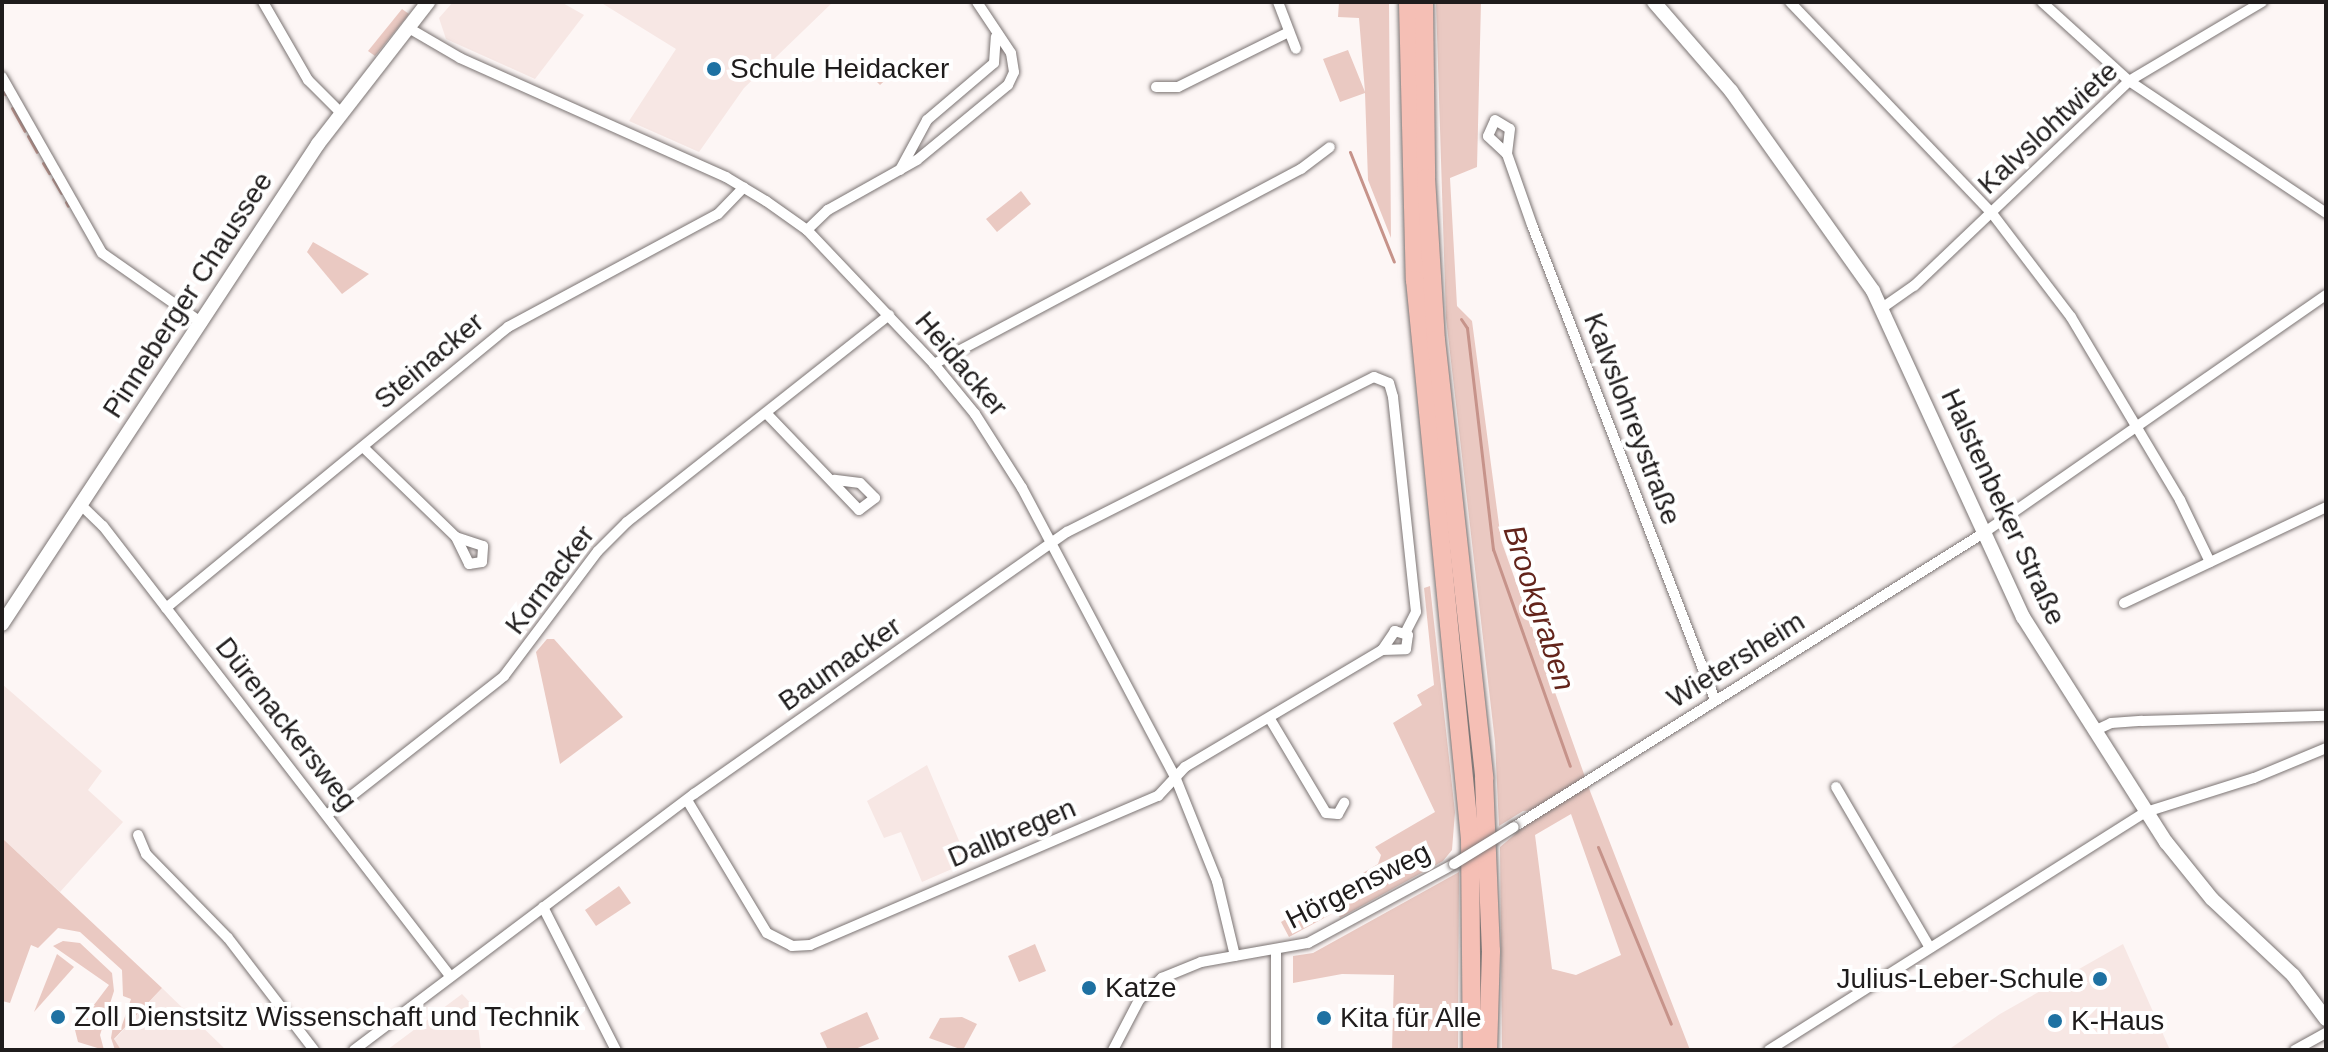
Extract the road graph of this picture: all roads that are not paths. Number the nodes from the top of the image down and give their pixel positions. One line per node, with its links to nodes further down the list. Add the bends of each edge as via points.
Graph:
1 (263, 2): 18 (street, via 308,80)
2 (428, 2): 11 (street, Pinneberger Chaussee)
3 (977, 2): 13 (street)
4 (1278, 2): 12 (street)
5 (1408, 2): 71 (highway, via 1416,296 1470,839)
6 (1424, 2): 72 (highway, via 1435,325 1484,778 1491,951)
7 (1654, 2): 27 (street, Halstenbeker Straße, via 1757,127)
8 (1790, 2): 23 (street)
9 (2042, 2): 16 (street)
10 (2262, 2): 16 (street, Kalvslohtwiete)
11 (407, 27): 18 (street, Pinneberger Chaussee); 22 (street, Heidacker, via 460,58)
12 (1289, 32): 14 (street); 17 (street, via 1178,87)
13 (996, 35): 21 (street, via 996,59 927,120); 21 (street, via 1014,60 1008,85)
14 (1296, 49)
15 (2, 77): 29 (street, via 102,253)
16 (2129, 81): 23 (street, Kalvslohtwiete); 24 (street)
17 (1156, 87)
18 (340, 112): 29 (street, Pinneberger Chaussee)
19 (1330, 147): 30 (street, via 1301,169)
20 (1507, 154): 46 (street, Kalvslohreystraße)
21 (900, 170): 25 (street, via 828,210)
22 (744, 187): 25 (street, Heidacker); 33 (street, Steinacker, via 718,214 508,327)
23 (1991, 212): 27 (street, Kalvslohtwiete, via 1914,286); 32 (street, via 2071,317)
24 (2326, 213)
25 (807, 230): 28 (street, Heidacker)
26 (2326, 295): 32 (street, Wietersheim)
27 (1882, 308): 37 (street, Halstenbeker Straße)
28 (889, 315): 30 (street, Heidacker); 31 (street, Kornacker)
29 (202, 323): 35 (street, Pinneberger Chaussee)
30 (934, 364): 39 (street, Heidacker, via 1000,451)
31 (767, 414): 34 (street); 56 (street, Kornacker, via 610,539 526,651 478,701)
32 (2137, 426): 37 (street, Wietersheim); 40 (street)
33 (363, 447): 38 (street); 42 (street, Steinacker)
34 (834, 480)
35 (81, 505): 42 (street, Dürenackersweg); 43 (street, Pinneberger Chaussee)
36 (2326, 507): 40 (street)
37 (1982, 534): 46 (street, Wietersheim); 49 (street, Halstenbeker Straße, via 2032,633)
38 (456, 537)
39 (1052, 544): 44 (street, Baumacker, via 1238,441 1263,435 1368,379 1385,379 1393,397 1415,585 1416,612); 51 (street, Heidacker); 53 (street, Baumacker)
40 (2210, 562): 41 (street)
41 (2124, 603)
42 (166, 608): 56 (street, Dürenackersweg)
43 (2, 624)
44 (1406, 632): 45 (street, Dallbregen, via 1392,632); 45 (street, Dallbregen, via 1406,649)
45 (1382, 650): 48 (street, Dallbregen)
46 (1715, 700): 57 (street, Wietersheim)
47 (2326, 716): 49 (street, via 2111,723)
48 (1270, 719): 51 (street, Dallbregen, via 1185,767); 54 (street, via 1326,813 1338,814)
49 (2094, 731): 55 (street, Halstenbeker Straße)
50 (2326, 748): 55 (street, via 2254,778)
51 (1176, 779): 53 (street, Dallbregen, via 1158,796 810,945 784,943 761,924); 62 (street, Heidacker, via 1217,881)
52 (1836, 787): 60 (street)
53 (687, 800): 59 (street, Baumacker)
54 (1344, 803)
55 (2146, 812): 60 (street); 64 (street, Halstenbeker Straße, via 2195,881 2284,966)
56 (327, 815): 63 (street, Dürenackersweg)
57 (1514, 827): 61 (street, Hörgensweg, bridge, via 1308,943)
58 (138, 835): 66 (street, via 146,854 228,938)
59 (543, 907): 63 (street, Baumacker); 68 (street)
60 (1930, 948): 73 (street)
61 (1276, 952): 62 (street, Hörgensweg); 70 (street)
62 (1235, 956): 69 (street, Hörgensweg, via 1190,965 1162,978 1139,1000)
63 (450, 976): 67 (street, Baumacker)
64 (2326, 1019)
65 (2326, 1033): 74 (street)
66 (314, 1050)
67 (354, 1050)
68 (616, 1050)
69 (1113, 1050)
70 (1276, 1050)
71 (1472, 1050)
72 (1488, 1050)
73 (1769, 1050)
74 (2295, 1050)

